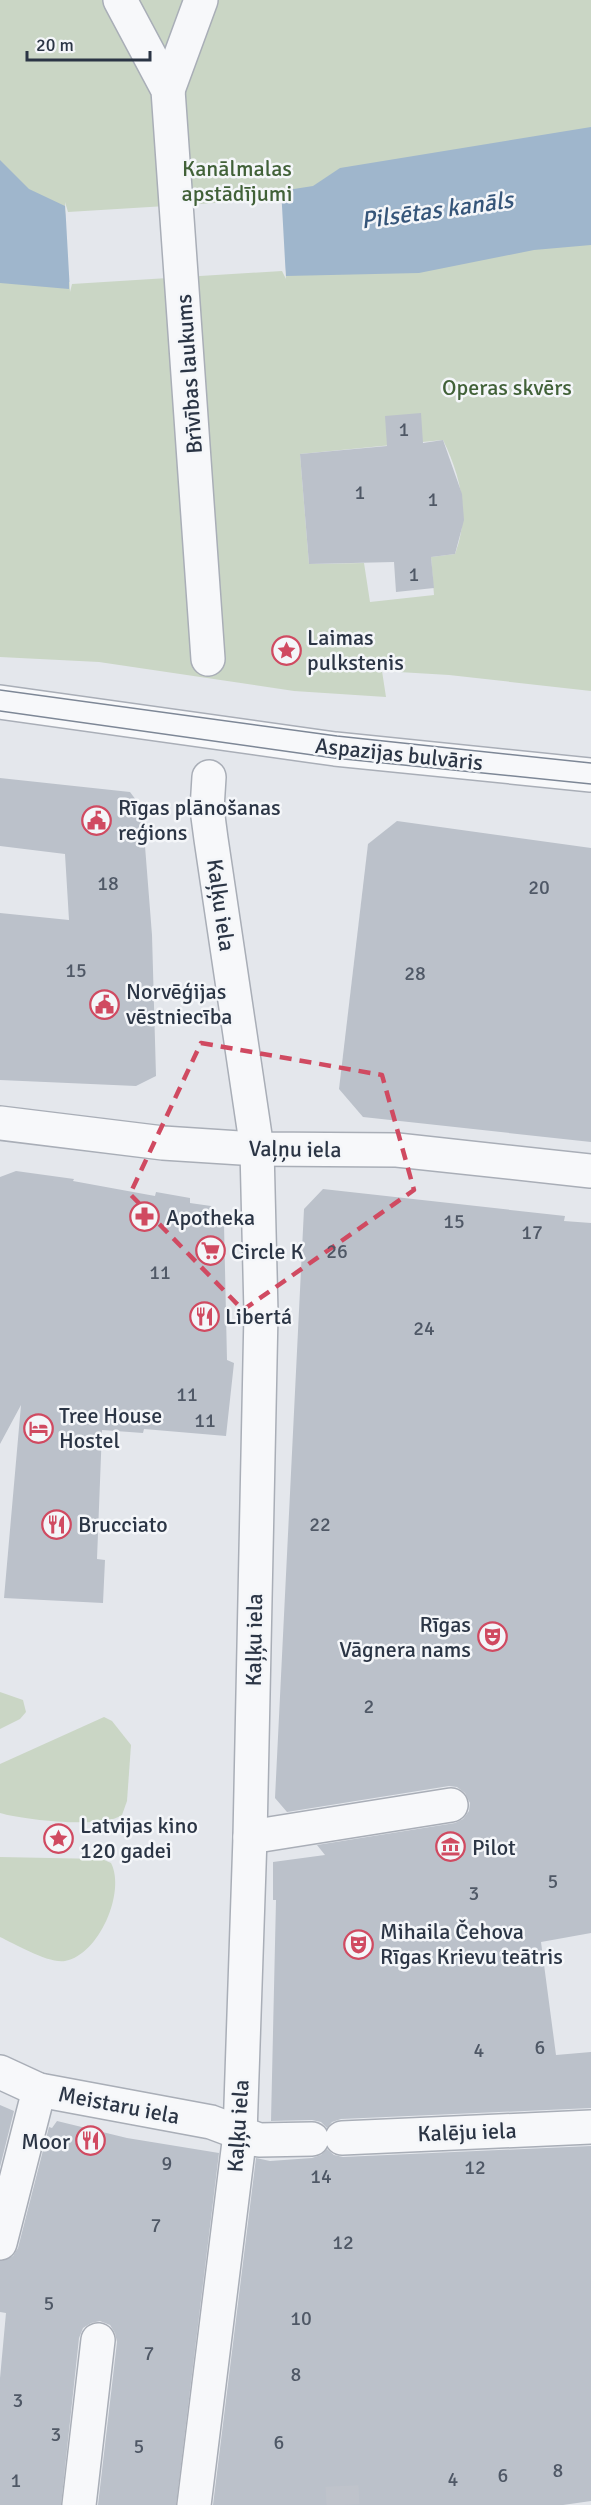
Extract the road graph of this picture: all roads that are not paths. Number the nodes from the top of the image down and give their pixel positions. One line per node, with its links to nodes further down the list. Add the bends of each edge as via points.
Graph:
1 (120, 0): 3 (street, Brīvības laukums)
2 (201, 0): 3 (street, Brīvības laukums)
3 (168, 90): 4 (street, Brīvības laukums)
4 (208, 659)
5 (0, 702): 6 (street, Aspazijas bulvāris, via 335,749)
6 (591, 775)
7 (209, 777): 9 (street, Kaļķu iela, via 208,819)
8 (0, 1123): 9 (street, Vaļņu iela, via 127,1140)
9 (257, 1149): 10 (street, Vaļņu iela, via 397,1150); 12 (street, Kaļķu iela, via 261,1313)
10 (591, 1171)
11 (451, 1805): 12 (street)
12 (250, 1836): 16 (street, Kaļķu iela)
13 (0, 2072): 14 (street, Meistaru iela)
14 (39, 2090): 16 (street, Meistaru iela, via 210,2122); 17 (street)
15 (591, 2127): 16 (street, Kalēju iela, via 259,2140)
16 (240, 2134): 20 (street, Kaļķu iela)
17 (0, 2243)
18 (98, 2340): 19 (street)
19 (79, 2505)
20 (194, 2505)

